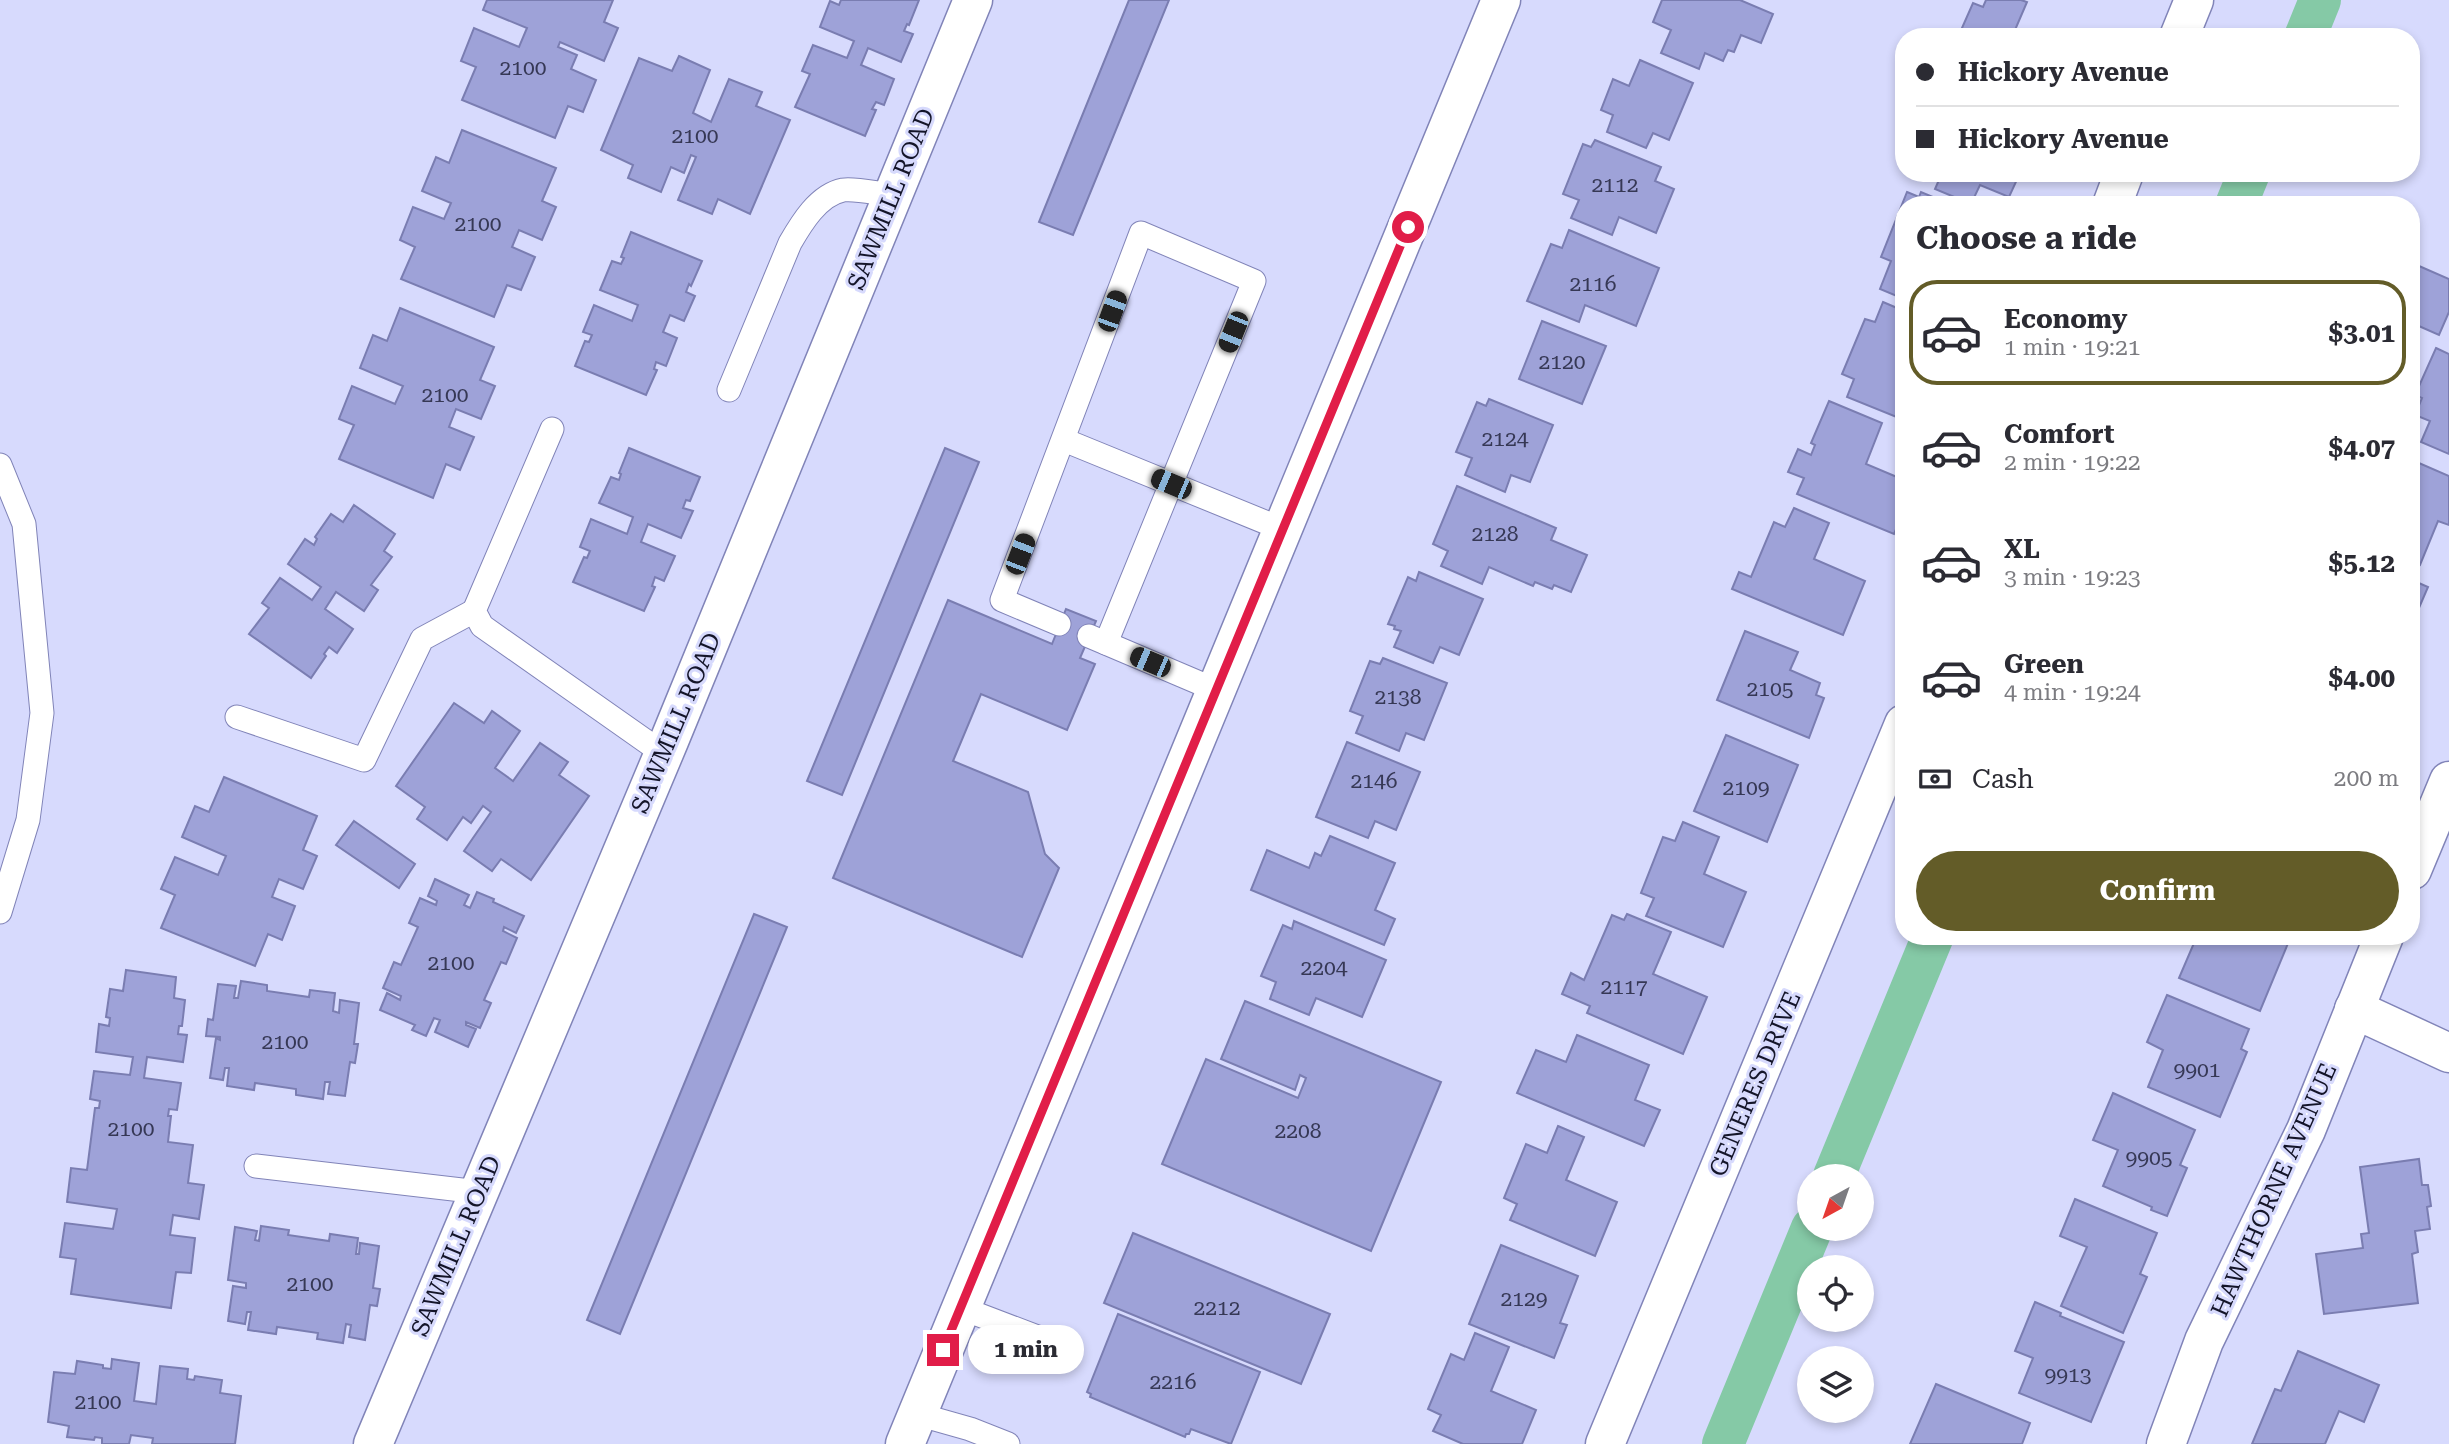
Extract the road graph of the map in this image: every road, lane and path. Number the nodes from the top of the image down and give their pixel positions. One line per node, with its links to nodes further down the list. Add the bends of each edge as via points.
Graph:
1 (973, 0): 5 (street, SAWMILL ROAD)
2 (1501, 0): 11 (street)
3 (2194, 0): 4 (street)
4 (2183, 28)
5 (892, 195): 6 (lane, via 843,190 801,223); 17 (street, SAWMILL ROAD)
6 (729, 390)
7 (552, 429): 12 (lane)
8 (1064, 440): 10 (lane); 10 (lane, via 1141,233 1254,281); 13 (lane, via 1002,600)
9 (0, 465): 20 (lane, via 24,524 42,713 28,820)
10 (1171, 484): 11 (lane); 14 (lane, via 1097,640)
11 (1282, 529): 14 (street)
12 (474, 611): 15 (lane, via 422,639 364,760); 17 (lane, via 482,626)
13 (1059, 624)
14 (1216, 690): 26 (street)
15 (237, 717)
16 (1895, 746): 31 (street, GENERES DRIVE)
17 (663, 754): 25 (street, SAWMILL ROAD)
18 (2449, 781): 19 (street)
19 (2420, 851)
20 (0, 912)
21 (2380, 945): 22 (street, HAWTHORNE AVENUE)
22 (2354, 1009): 23 (street); 32 (street, HAWTHORNE AVENUE, via 2306,1130 2204,1341)
23 (2449, 1053)
24 (256, 1166): 25 (lane)
25 (479, 1192): 29 (street, SAWMILL ROAD)
26 (961, 1308): 27 (lane); 28 (street)
27 (1053, 1343)
28 (911, 1429): 30 (lane, via 971,1429)
29 (373, 1444)
30 (1008, 1444)
31 (1605, 1444)
32 (2166, 1444)

